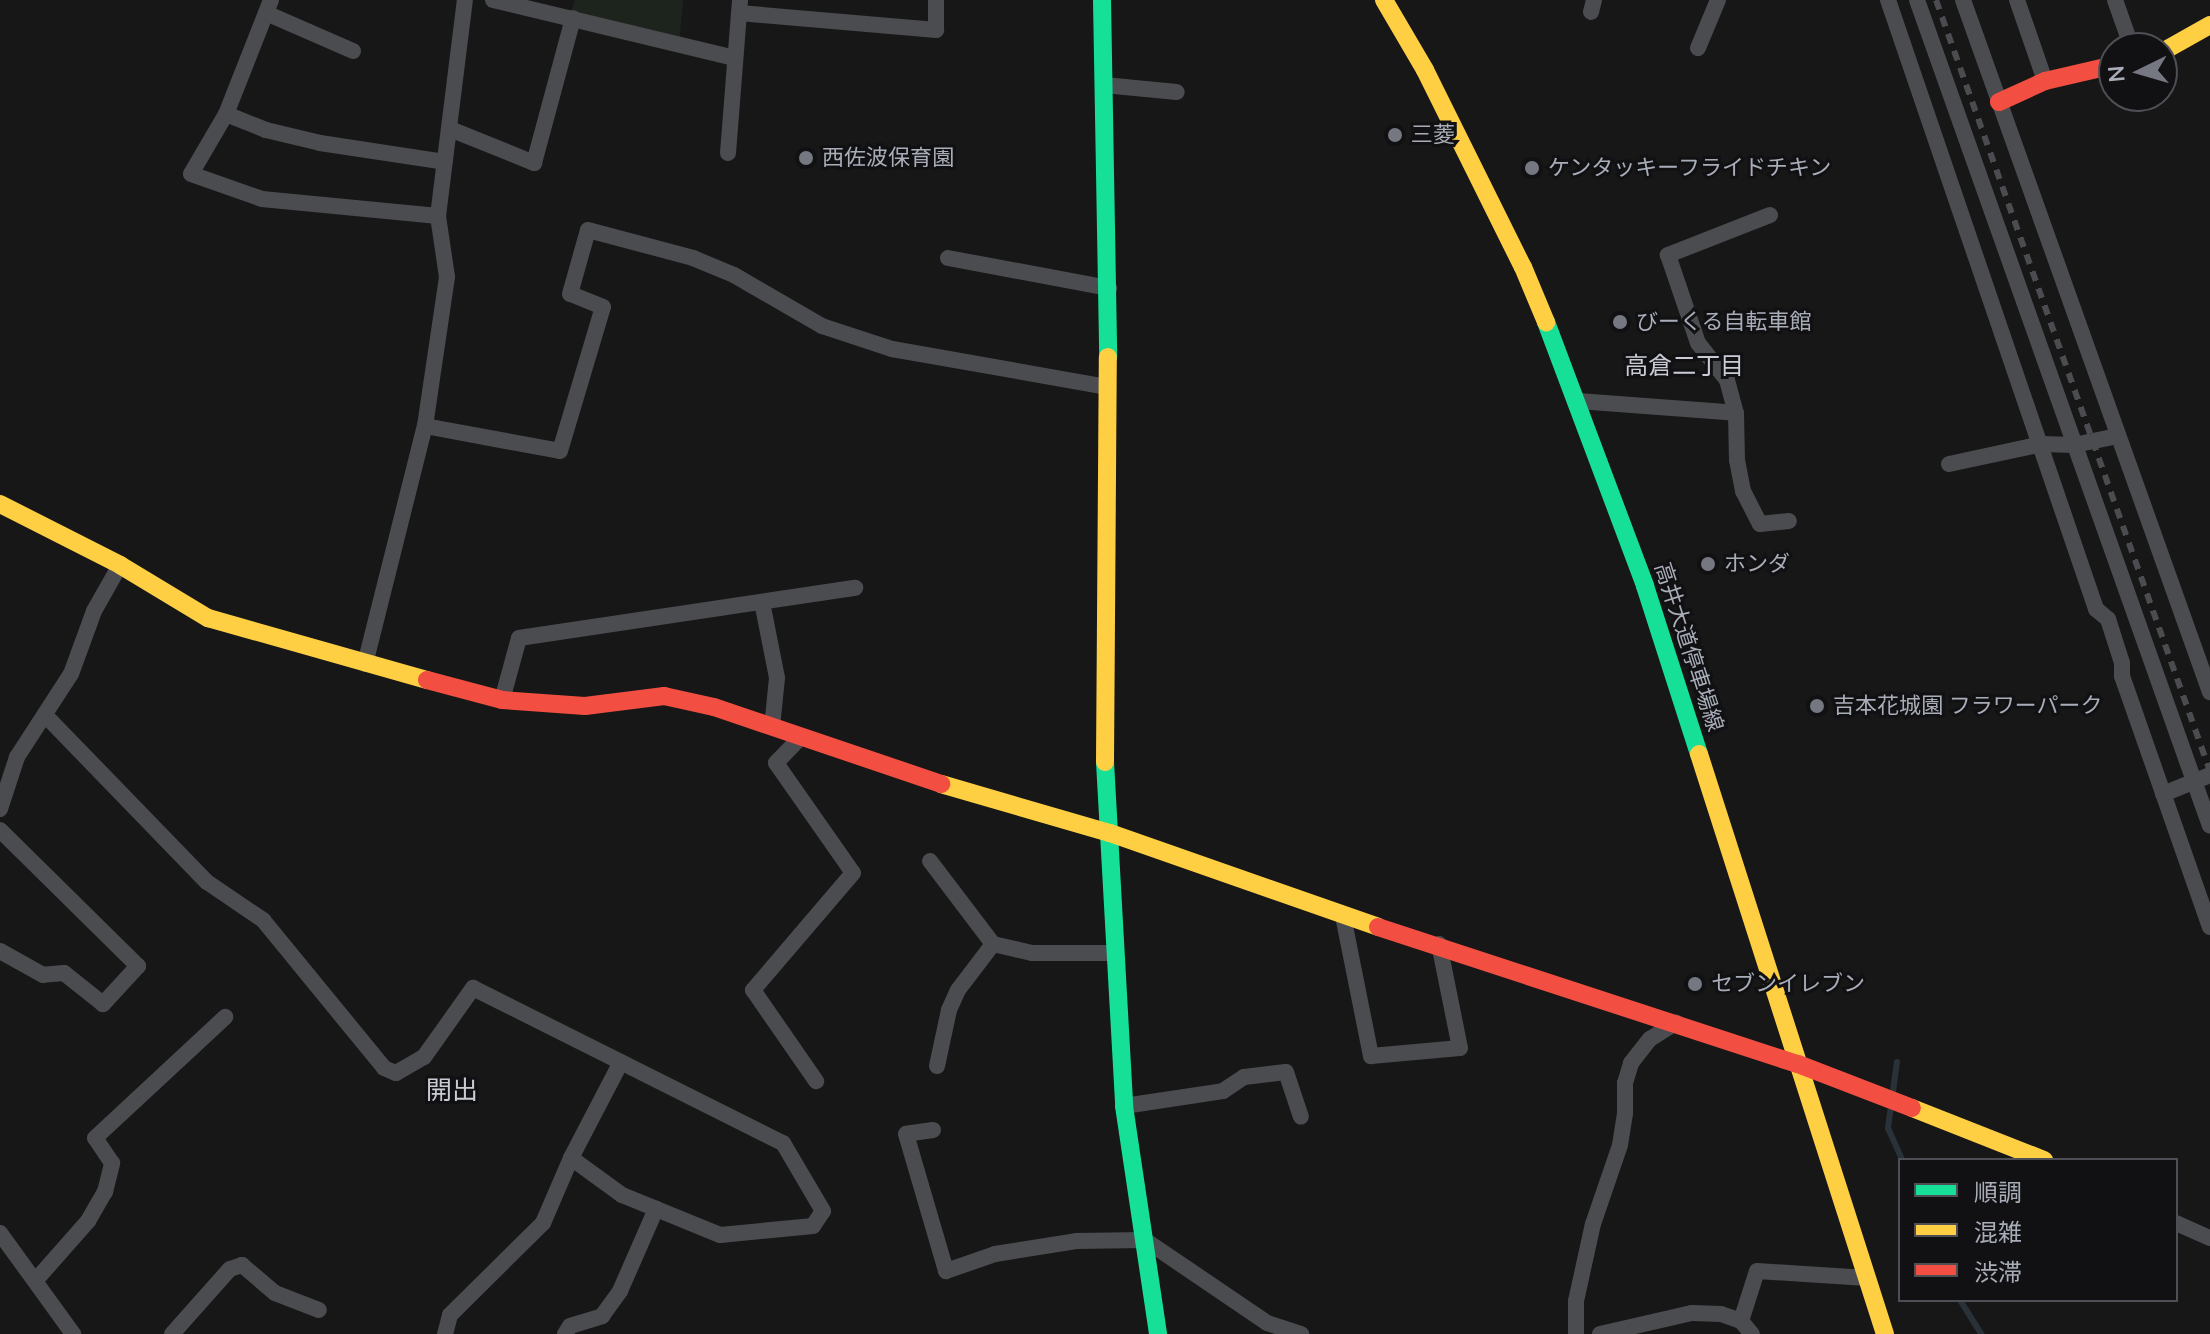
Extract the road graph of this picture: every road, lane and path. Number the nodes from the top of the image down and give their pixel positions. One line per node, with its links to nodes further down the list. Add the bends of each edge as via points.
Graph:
1 (465, 0): 27 (street)
2 (493, 0): 14 (street)
3 (936, 0): 13 (street, via 936,30)
4 (1102, 0): 23 (street)
5 (1384, 0): 35 (street, 高井大道停車場線, via 1425,70 1523,267)
6 (1718, 0): 18 (street)
7 (1888, 0): 39 (street)
8 (1917, 0): 40 (street)
9 (1963, 0): 25 (street)
10 (2017, 0): 22 (street)
11 (2115, 0): 16 (street)
12 (269, 6): 19 (street); 26 (street)
13 (740, 7): 20 (street)
14 (573, 18): 20 (street); 27 (street, via 534,163)
15 (2210, 25): 17 (street)
16 (2126, 32)
17 (2178, 43)
18 (1698, 48)
19 (353, 51)
20 (735, 58): 28 (street)
21 (2098, 69): 22 (street)
22 (2045, 81): 25 (street)
23 (1104, 85): 24 (street); 33 (street)
24 (1177, 92)
25 (1999, 102): 38 (street)
26 (226, 114): 29 (street, via 320,143); 31 (street, via 191,174 262,199)
27 (450, 129): 29 (street)
28 (728, 153)
29 (445, 162): 31 (street)
30 (1770, 215): 36 (street, via 1668,255 1698,343 1727,380)
31 (438, 216): 37 (street, via 447,277)
32 (948, 258): 33 (street)
33 (1109, 288): 34 (street)
34 (1108, 387): 37 (street, via 892,349 822,326 734,275 693,258 588,230 570,294 603,307 560,451); 59 (street, via 1104,747)
35 (1578, 401): 36 (street); 70 (street, 高井大道停車場線, via 1645,586)
36 (1736, 413): 43 (street, via 1743,491 1760,524)
37 (425, 426): 47 (street)
38 (2118, 436): 40 (street); 48 (street)
39 (2042, 444): 40 (street); 41 (street); 55 (street, via 2096,609 2108,619)
40 (2074, 445): 54 (street)
41 (1949, 464)
42 (0, 504): 44 (street)
43 (1789, 521)
44 (120, 565): 47 (street, via 208,618); 50 (street, via 94,611 71,674)
45 (855, 588): 46 (street)
46 (762, 602): 49 (street, via 519,638); 51 (street, via 777,678)
47 (365, 664): 49 (street)
48 (2210, 692)
49 (502, 700): 51 (street, via 585,706 664,696)
50 (45, 715): 53 (street); 69 (street, via 207,882 263,920 384,1068 396,1073 424,1057 473,988)
51 (772, 727): 52 (street)
52 (801, 737): 59 (street); 72 (street, via 776,763 853,873 753,990)
53 (7, 764): 56 (street)
54 (2202, 778): 55 (street); 57 (street)
55 (2163, 794): 62 (street)
56 (0, 809)
57 (2210, 826)
58 (0, 830): 65 (street, via 138,966 103,1004 64,973 43,975)
59 (1110, 833): 61 (street); 66 (street)
60 (930, 861): 63 (street)
61 (1343, 916): 64 (street); 64 (street, via 1371,1056 1460,1048)
62 (2210, 927)
63 (993, 944): 66 (street, via 1032,953); 71 (street, via 958,990)
64 (1439, 944): 68 (street)
65 (0, 951)
66 (1115, 953): 73 (street)
67 (225, 1017): 84 (street, via 95,1138 112,1163 105,1192 88,1221)
68 (1676, 1023): 70 (street); 93 (street, via 1650,1039 1631,1063 1620,1145 1593,1224 1576,1301)
69 (621, 1062): 76 (street); 78 (street, via 783,1143 823,1211 813,1226 720,1235)
70 (1798, 1064): 77 (street); 83 (street, 高井大道停車場線)
71 (937, 1066)
72 (816, 1081)
73 (1124, 1106): 74 (street, via 1223,1091 1244,1077 1286,1072); 82 (street)
74 (1301, 1117)
75 (933, 1130): 82 (street, via 906,1134 946,1271 995,1254 1076,1241)
76 (571, 1158): 78 (street, via 622,1195); 89 (street, via 543,1223 450,1315)
77 (2039, 1158)
78 (656, 1209): 90 (street, via 620,1291 602,1316 570,1326)
79 (2178, 1224): 81 (street)
80 (0, 1233): 84 (street)
81 (2210, 1238)
82 (1145, 1240): 91 (street); 92 (street, via 1267,1323)
83 (1867, 1278): 86 (street, via 1757,1271); 95 (street, 高井大道停車場線)
84 (36, 1280): 87 (street)
85 (319, 1310): 88 (street, via 275,1293 242,1265 230,1269)
86 (1747, 1327): 94 (street, via 1721,1314 1692,1313)
87 (73, 1334)
88 (172, 1334)
89 (445, 1334)
90 (565, 1334)
91 (1158, 1334)
92 (1301, 1334)
93 (1576, 1334)
94 (1600, 1334)
95 (1885, 1334)

